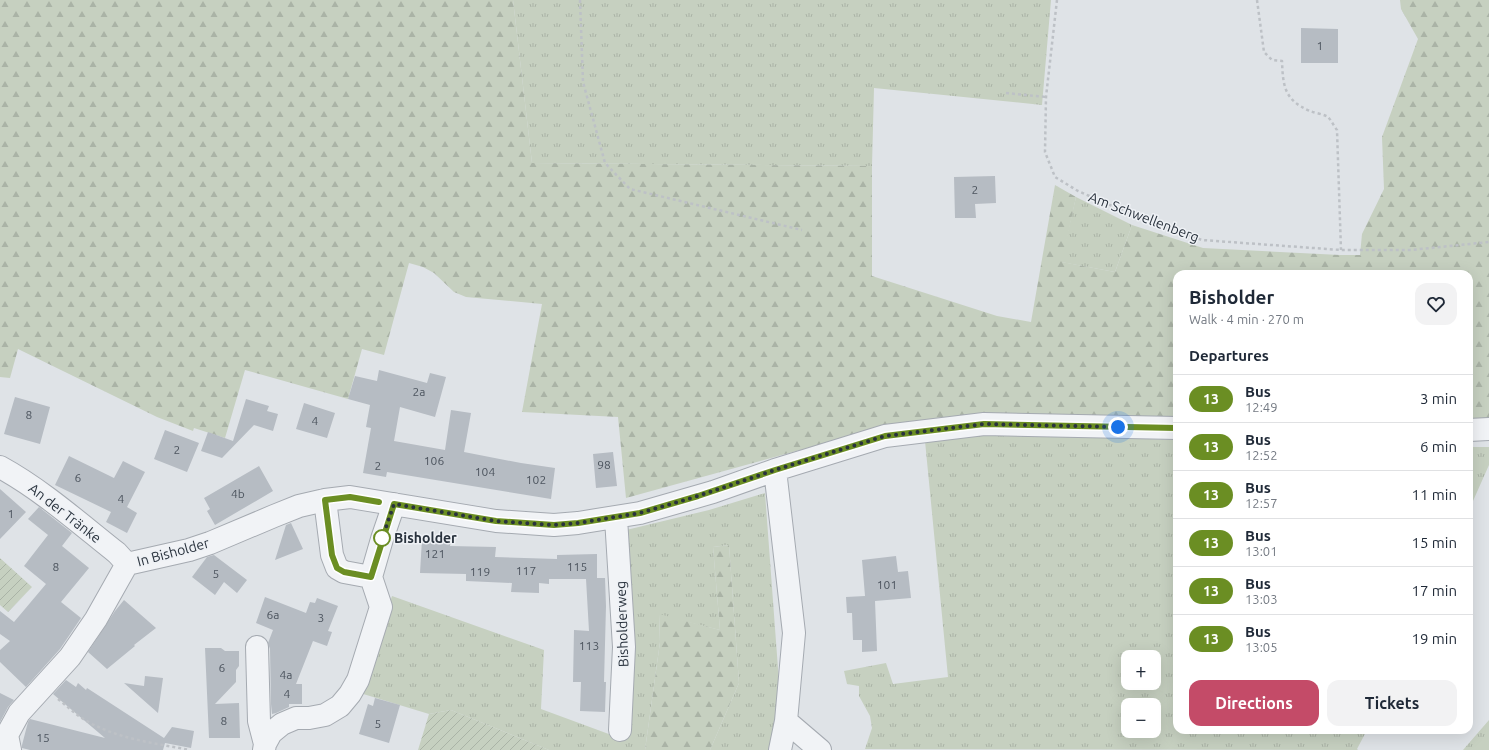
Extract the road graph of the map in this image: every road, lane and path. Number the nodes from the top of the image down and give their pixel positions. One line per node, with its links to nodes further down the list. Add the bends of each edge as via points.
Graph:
1 (580, 0): 6 (path, via 585,89 605,163 630,189)
2 (1057, 0): 5 (path, Am Schwellenberg)
3 (1257, 0): 8 (path, via 1264,52 1272,60 1282,61 1286,93 1295,103 1327,116 1337,130)
4 (1006, 93): 5 (path)
5 (1046, 97): 8 (path, Am Schwellenberg, via 1045,152 1055,177 1078,191 1133,215 1202,240)
6 (802, 230)
7 (1489, 242): 8 (path, Am Schwellenberg, via 1411,250)
8 (1340, 250)
9 (1173, 428): 13 (street, via 984,424 885,436)
10 (1489, 429): 11 (street)
11 (1473, 430)
12 (0, 467): 17 (street, An der Tränke, via 38,491 117,553)
13 (775, 470): 16 (street, via 713,492); 21 (street, via 794,633)
14 (325, 500): 15 (street, In Bisholder, via 350,497); 17 (street, In Bisholder, via 299,506 189,550); 18 (street, via 332,555 337,568 344,572)
15 (394, 504): 16 (street, via 496,521 554,525); 18 (street)
16 (616, 518): 22 (street, Bisholderweg, via 624,647)
17 (127, 564): 20 (street, In Bisholder, via 96,620 70,657)
18 (371, 577): 24 (street, via 381,607 358,680 350,694 340,706 325,715 296,718 282,724 271,733)
19 (258, 646): 24 (street, via 259,721)
20 (43, 687): 23 (street, In Bisholder, via 19,713); 25 (path, via 79,716 106,731 131,739)
21 (786, 721): 26 (street); 27 (street)
22 (620, 730)
23 (6, 738)
24 (264, 747)
25 (190, 750)
26 (780, 750)
27 (820, 750)

